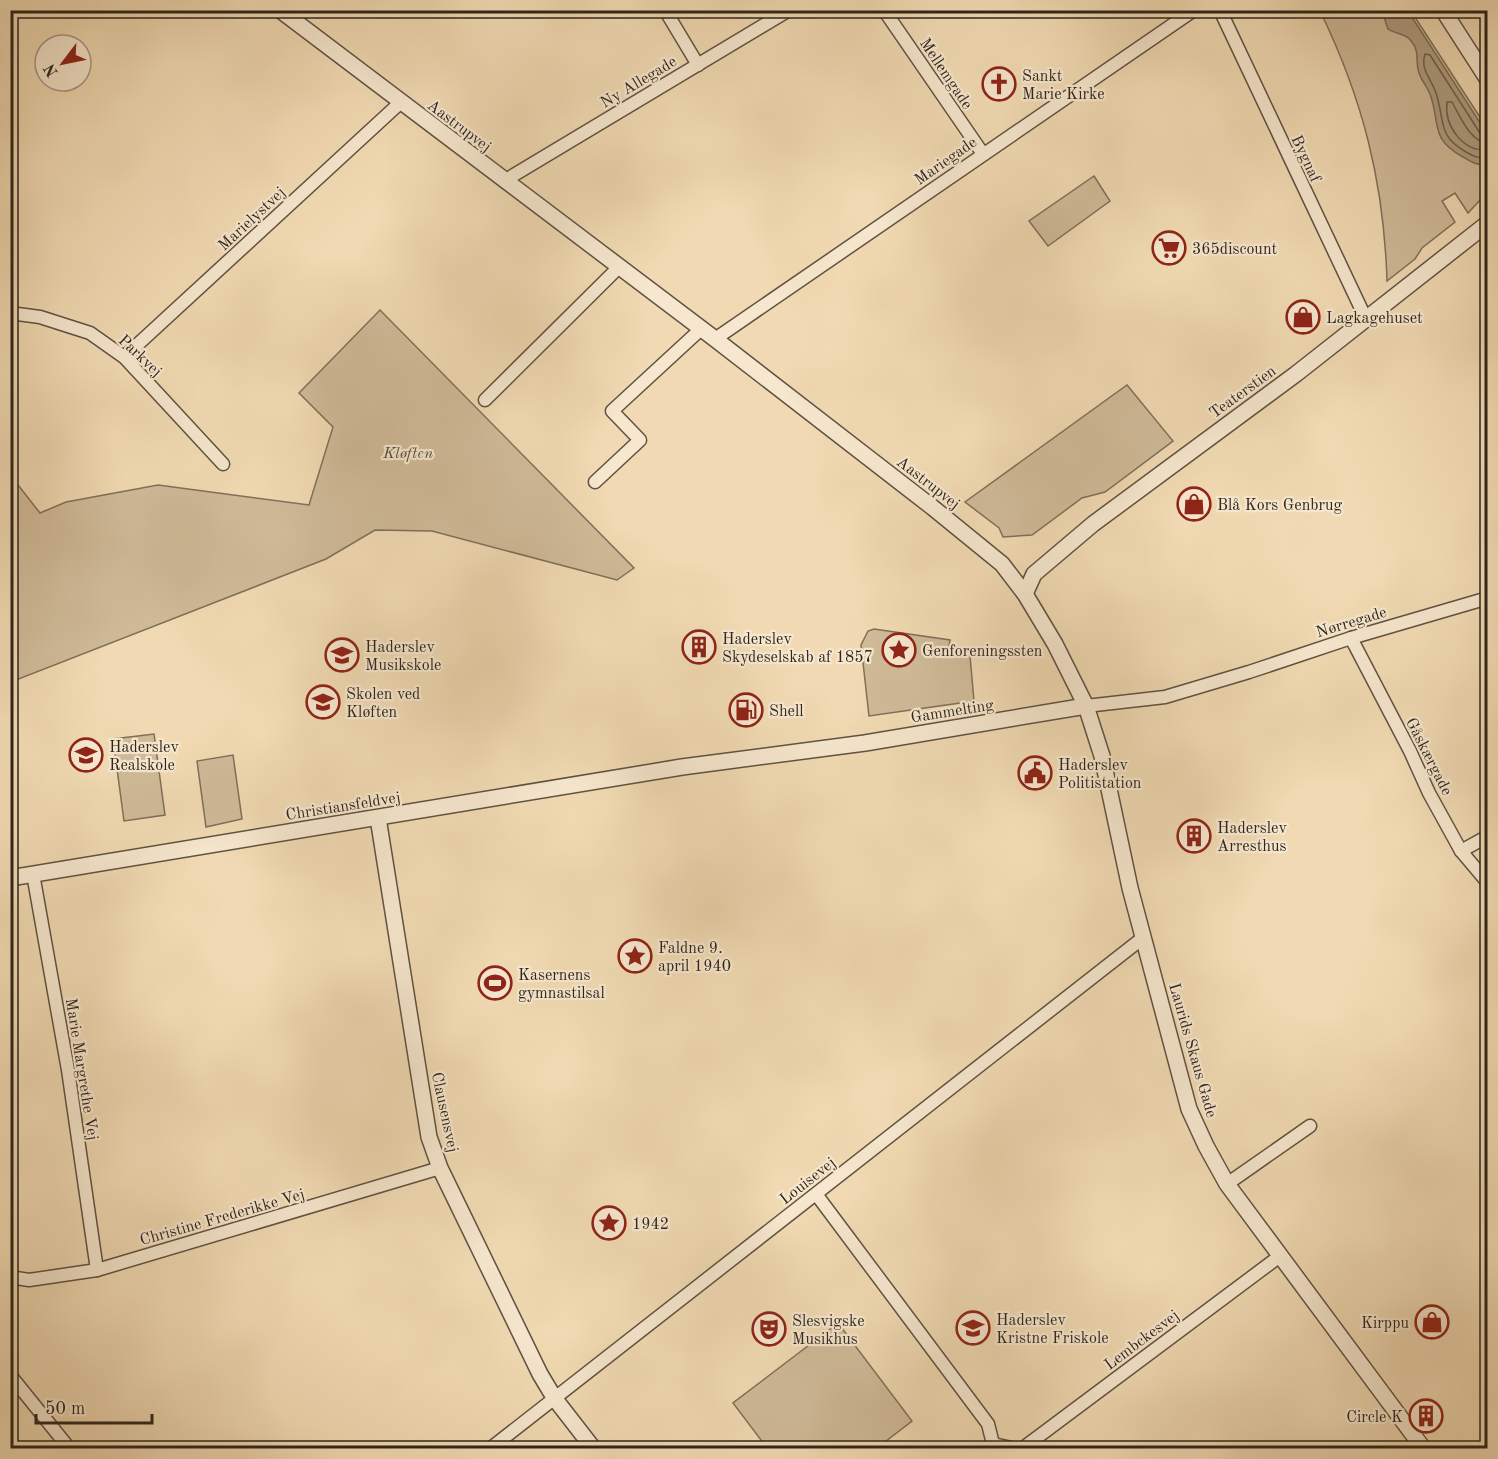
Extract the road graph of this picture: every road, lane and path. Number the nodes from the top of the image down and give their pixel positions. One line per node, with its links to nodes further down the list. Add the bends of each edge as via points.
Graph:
1 (280, 10): 10 (street, Aastrupvej)
2 (665, 10): 8 (street)
3 (789, 10): 8 (street, Ny Allegade)
4 (884, 10): 11 (street, Mellemgade)
5 (1194, 10): 11 (street, Mariegade)
6 (1220, 10): 16 (street, Bygnaf)
7 (1443, 10): 9 (street)
8 (698, 65): 12 (street, Ny Allegade)
9 (1488, 80)
10 (401, 102): 12 (street, Aastrupvej); 19 (street, Marielystvej)
11 (983, 154): 18 (street, Mariegade)
12 (504, 181): 14 (street, Aastrupvej)
13 (1488, 223): 16 (street, Teaterstien)
14 (619, 267): 17 (street, Aastrupvej); 20 (street)
15 (10, 313): 19 (street, Parkvej, via 40,316 90,333)
16 (1366, 319): 23 (street, Teaterstien, via 1094,524 1034,574)
17 (701, 329): 18 (street, Aastrupvej); 22 (street, via 612,411 639,440)
18 (715, 339): 23 (street, Aastrupvej, via 993,556)
19 (124, 357): 21 (street, Parkvej)
20 (486, 400)
21 (223, 464)
22 (595, 482)
23 (1025, 594): 27 (street, Aastrupvej)
24 (1488, 598): 25 (street, Nørregade)
25 (1351, 638): 26 (street, Nørregade); 31 (street, Gåskærgade)
26 (1226, 678): 27 (street, Gammelting, via 1165,697)
27 (1086, 706): 28 (street, Gammelting, via 865,743); 35 (street, Laurids Skaus Gade, via 1102,756)
28 (682, 768): 29 (street, Christiansfeldvej)
29 (378, 818): 32 (street, Christiansfeldvej); 37 (street, Clausensvej, via 429,1137)
30 (1488, 836): 31 (street)
31 (1461, 851): 34 (street, Gåskærgade)
32 (33, 874): 33 (street, Christiansfeldvej); 41 (street, Marie Margrethe Vej, via 68,1070)
33 (10, 878)
34 (1488, 883)
35 (1144, 937): 38 (street, Laurids Skaus Gade, via 1190,1109); 39 (street, Louisevej)
36 (1310, 1126): 38 (street)
37 (440, 1168): 41 (street, Christine Frederikke Vej); 44 (street, Clausensvej)
38 (1227, 1184): 40 (street, Laurids Skaus Gade)
39 (816, 1194): 44 (street, Louisevej); 45 (street, via 988,1424)
40 (1280, 1256): 50 (street, Lembckesvej); 51 (street, Laurids Skaus Gade)
41 (97, 1270): 42 (street, Christine Frederikke Vej, via 29,1280)
42 (10, 1277)
43 (10, 1375): 46 (street)
44 (555, 1399): 47 (street, Louisevej); 48 (street, Clausensvej)
45 (990, 1446): 49 (street)
46 (69, 1449)
47 (491, 1449)
48 (593, 1449)
49 (1012, 1449)
50 (1023, 1449)
51 (1423, 1449)

